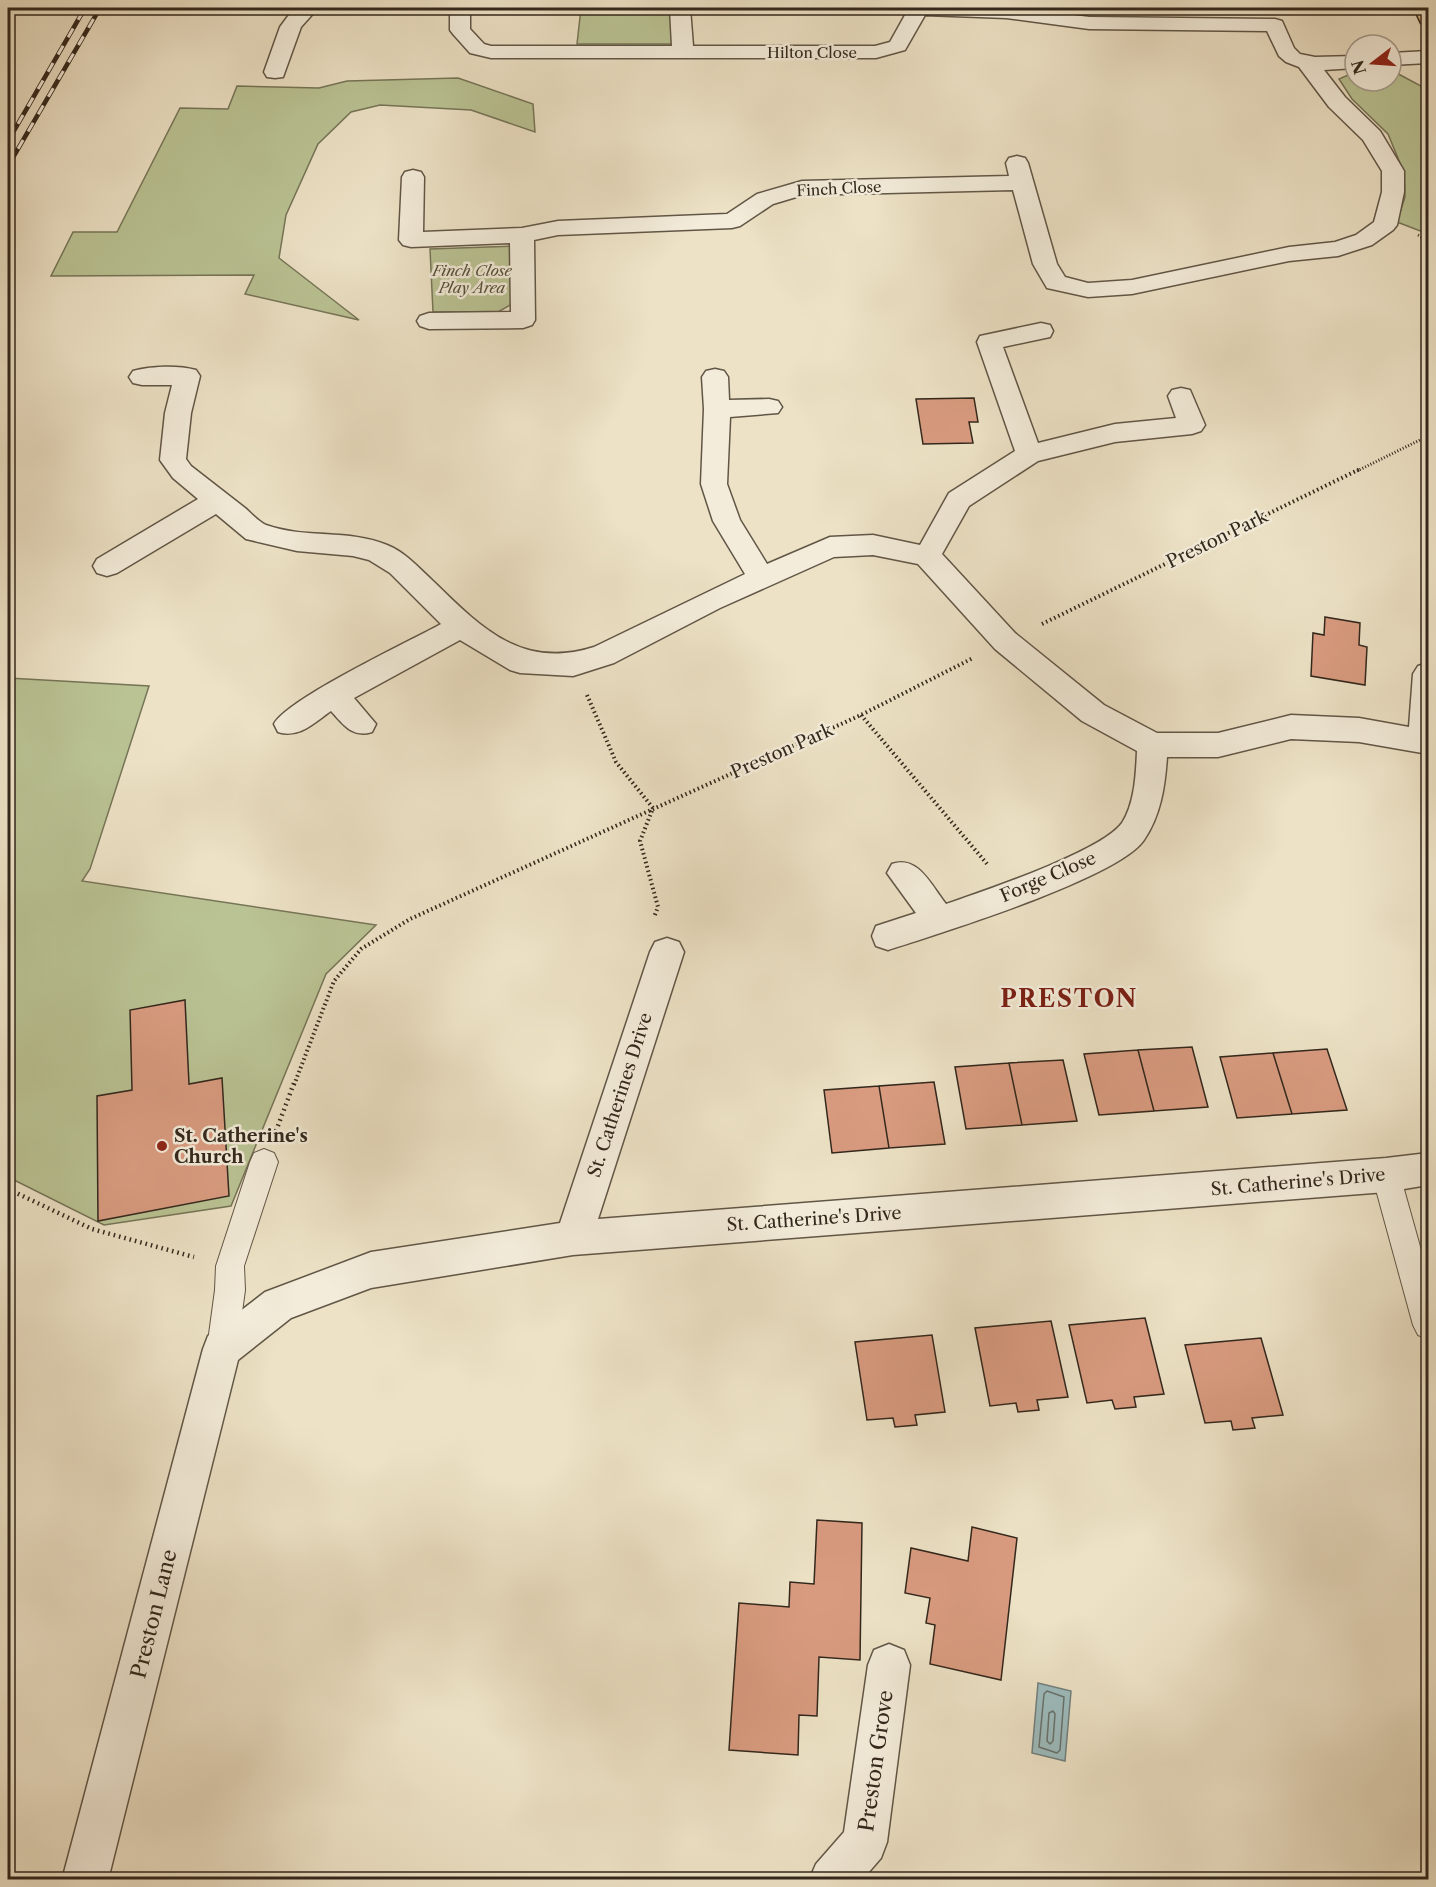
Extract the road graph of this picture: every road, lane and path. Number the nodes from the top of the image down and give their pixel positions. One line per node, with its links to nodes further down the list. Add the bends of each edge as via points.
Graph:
1 (308, 8): 13 (street, via 291,24)
2 (460, 8): 8 (street, Hilton Close, via 460,30 477,49 491,52)
3 (680, 8): 8 (street)
4 (917, 8): 6 (street, Hilton Close, via 1006,12 1089,23); 8 (street, Hilton Close, via 898,46 876,52)
5 (1424, 8): 7 (main road)
6 (1271, 16): 12 (street, Hilton Close, via 1284,49 1293,58)
7 (1428, 19)
8 (683, 52)
9 (1428, 57): 10 (street)
10 (1403, 58)
11 (1343, 62): 12 (street)
12 (1307, 63): 15 (street, Finch Close, via 1337,102 1372,136 1393,171 1393,192 1385,225 1364,240 1338,249 1289,254 1132,287 1088,290 1056,283 1046,264 1019,172 802,188 765,199 732,221 558,228)
13 (275, 72)
14 (413, 177): 15 (street, Finch Close, via 411,240)
15 (522, 235): 16 (street, via 523,320)
16 (429, 321)
17 (1041, 331): 24 (street, via 988,342)
18 (142, 377): 25 (street, via 187,375 173,460)
19 (715, 377): 22 (street)
20 (1181, 396): 24 (street, via 1192,425 1115,433)
21 (769, 407): 22 (street)
22 (717, 409): 28 (street, via 714,484 727,521)
23 (1428, 436): 30 (path, Preston Park)
24 (1029, 454): 26 (street, via 959,500)
25 (216, 501): 27 (street); 29 (street, via 256,531 378,552 400,566)
26 (927, 556): 28 (street, via 873,545 830,547); 30 (street)
27 (106, 566)
28 (762, 578): 31 (street, via 634,642)
29 (461, 626): 31 (street, via 520,662); 33 (street)
30 (1005, 642): 34 (path, Preston Park); 38 (street, via 1093,713)
31 (573, 664): 39 (path, via 616,762)
32 (1428, 674): 37 (street)
33 (334, 695): 35 (street); 36 (street)
34 (861, 715): 39 (path, Preston Park); 41 (path)
35 (289, 724)
36 (361, 724)
37 (1426, 742): 38 (street, via 1359,730 1291,727 1218,745)
38 (1153, 745): 41 (street, Forge Close, via 1150,792 1131,835 1093,861)
39 (653, 808): 44 (path, via 640,841 658,907 646,935); 45 (path, Preston Park, via 410,919 361,949 334,981)
40 (903, 873): 42 (street)
41 (1012, 893): 42 (street, Forge Close)
42 (940, 920): 43 (street, Forge Close)
43 (888, 936)
44 (667, 952): 49 (street, St. Catherines Drive)
45 (264, 1162): 50 (lane)
46 (1428, 1169): 47 (street, St. Catherine's Drive)
47 (1386, 1175): 49 (street, St. Catherine's Drive); 51 (lane)
48 (8, 1189): 50 (path, via 92,1229)
49 (573, 1238): 52 (street, St. Catherine's Drive, via 371,1270 278,1305)
50 (230, 1266): 52 (lane)
51 (1428, 1324)
52 (222, 1350): 54 (street, Preston Lane)
53 (889, 1665): 55 (street, Preston Grove, via 865,1842)
54 (85, 1880)
55 (832, 1880)

